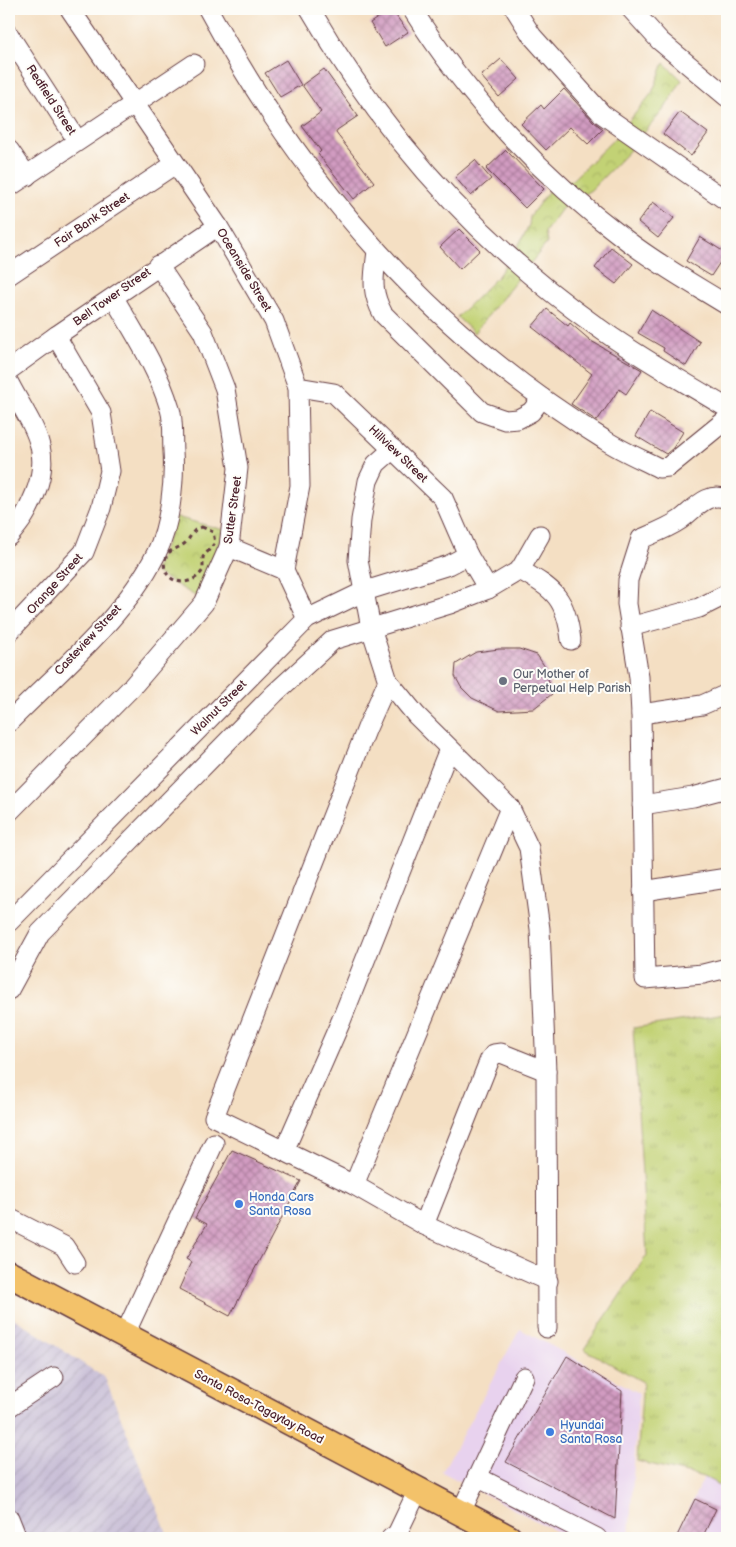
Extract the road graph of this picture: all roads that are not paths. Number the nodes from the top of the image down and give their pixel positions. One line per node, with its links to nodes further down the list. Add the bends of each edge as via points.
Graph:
1 (70, 9): 10 (street, Oceanside Street)
2 (208, 9): 18 (street, via 235,59 290,144 328,196)
3 (310, 9): 28 (street, via 334,52 394,135 495,245 597,327)
4 (412, 9): 22 (street, via 438,49 475,95 568,193 626,240)
5 (515, 9): 16 (street, via 532,36 602,114)
6 (631, 9): 9 (street, via 660,41)
7 (9, 35): 11 (street, Redfield Street)
8 (194, 64): 10 (street)
9 (727, 97)
10 (134, 105): 11 (street); 13 (street, Oceanside Street)
11 (77, 140): 14 (street)
12 (9, 150): 14 (street)
13 (175, 164): 17 (street, Oceanside Street); 20 (street, Fair Bank Street)
14 (26, 176): 15 (street)
15 (9, 187)
16 (727, 201)
17 (218, 226): 19 (street, Bell Tower Street); 26 (street, Oceanside Street, via 274,321)
18 (377, 251): 27 (street, via 464,336); 27 (street, via 372,284 374,298 383,314 482,412 504,420 518,419 531,412)
19 (158, 265): 21 (street, Bell Tower Street); 34 (street, Sutter Street, via 203,332 225,389 238,468)
20 (9, 275)
21 (114, 298): 23 (street, Bell Tower Street); 49 (street, Casteview Street, via 151,361 171,411 175,478 165,524 148,570 108,623)
22 (727, 305)
23 (56, 336): 24 (street, Bell Tower Street); 44 (street, Orange Street, via 101,413 110,471 101,508 84,552)
24 (9, 370)
25 (9, 383): 33 (street, via 41,446 44,462 42,476 25,518)
26 (298, 387): 30 (street, Hillview Street, via 334,393); 36 (street, Oceanside Street, via 300,486)
27 (542, 398): 29 (street, via 606,441 659,468 668,467)
28 (727, 408)
29 (727, 419)
30 (393, 449): 35 (street, Hillview Street, via 443,498); 39 (street, via 376,464 368,481 358,560)
31 (727, 499): 42 (street, via 720,496 702,501 680,520 641,538 628,580 626,604)
32 (540, 535): 37 (street)
33 (9, 536)
34 (229, 547): 36 (street); 54 (street, Sutter Street, via 204,603 132,687)
35 (468, 554): 38 (street, Hillview Street); 39 (street, Walnut Street, via 449,565)
36 (284, 570): 41 (street)
37 (520, 570): 38 (street); 45 (street, via 544,584 558,598 567,613)
38 (488, 589): 43 (street)
39 (366, 591): 41 (street, Walnut Street); 43 (street)
40 (727, 594): 42 (street, via 699,608)
41 (307, 619): 57 (street, Walnut Street)
42 (630, 627): 48 (street, via 639,677)
43 (371, 628): 46 (street); 59 (street, via 333,640 275,693 40,934)
44 (9, 632)
45 (571, 640)
46 (388, 681): 50 (street); 62 (street, via 366,728 214,1117)
47 (727, 694): 48 (street, via 702,704)
48 (641, 714): 52 (street)
49 (9, 722)
50 (449, 749): 53 (street); 62 (street, via 341,1021)
51 (727, 788): 52 (street, via 693,798)
52 (642, 805): 56 (street)
53 (510, 808): 60 (street, via 528,848 535,888 540,929); 63 (street)
54 (9, 812)
55 (727, 878): 56 (street)
56 (643, 891): 58 (street, via 645,979 703,974)
57 (9, 922)
58 (727, 968)
59 (9, 990)
60 (546, 1071): 65 (street, via 501,1054 494,1054 490,1059); 68 (street)
61 (214, 1143): 70 (street)
62 (284, 1151): 63 (street)
63 (354, 1185): 65 (street)
64 (9, 1218): 66 (street, via 64,1246)
65 (424, 1225): 68 (street)
66 (75, 1263)
67 (9, 1274): 70 (main road, Santa Rosa-Tagaytay Road)
68 (548, 1281): 69 (street)
69 (547, 1328)
70 (124, 1336): 75 (main road, Santa Rosa-Tagaytay Road)
71 (54, 1377): 73 (street)
72 (524, 1377): 74 (street)
73 (9, 1407)
74 (477, 1477): 76 (street); 81 (street)
75 (418, 1490): 76 (main road, Santa Rosa-Tagaytay Road); 79 (street, via 397,1534)
76 (461, 1512): 80 (main road, Santa Rosa-Tagaytay Road)
77 (9, 1518): 78 (street)
78 (17, 1538)
79 (391, 1538)
80 (509, 1538)
81 (597, 1538)

